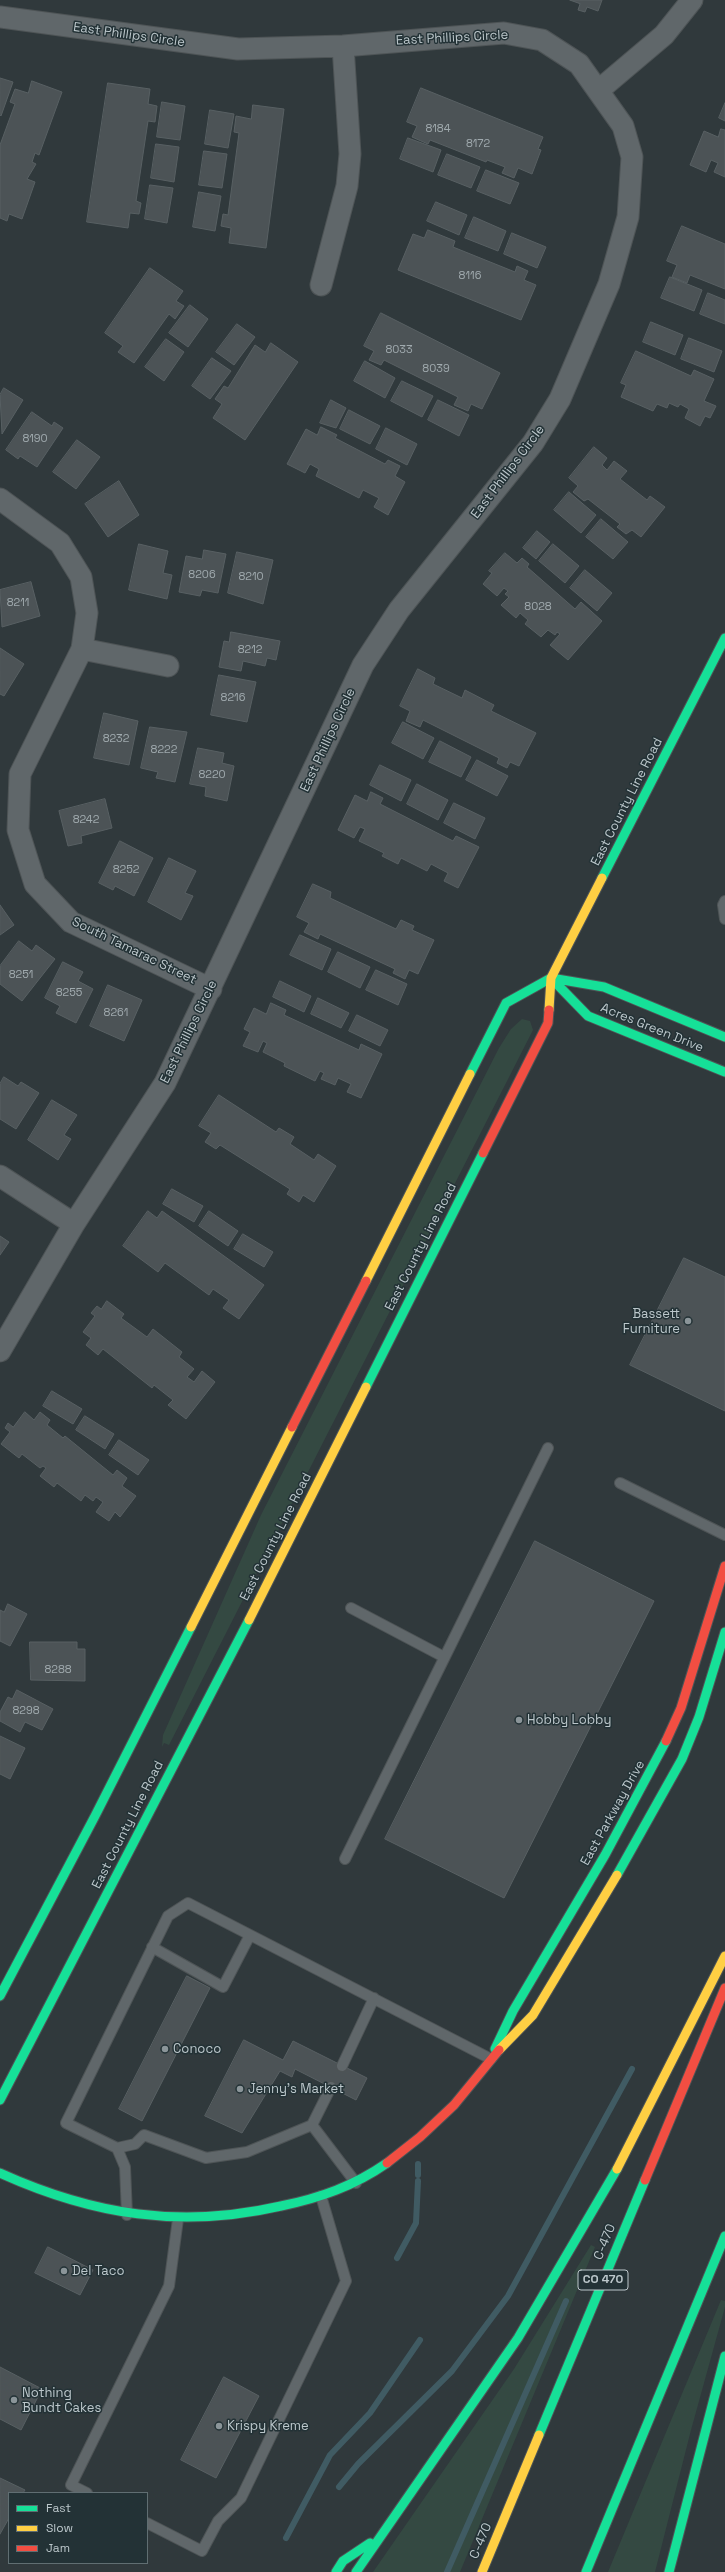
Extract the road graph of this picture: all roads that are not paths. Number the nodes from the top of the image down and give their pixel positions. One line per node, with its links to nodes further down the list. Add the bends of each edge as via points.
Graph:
1 (692, 0): 4 (street, via 664,35)
2 (0, 17): 3 (street, East Phillips Circle, via 238,49)
3 (343, 46): 4 (street, East Phillips Circle, via 504,33 542,40 579,64); 5 (street, via 350,154 347,186)
4 (599, 90): 13 (street, East Phillips Circle, via 623,126 632,157 628,217 609,284 560,399 533,443 399,610 363,665)
5 (321, 285)
6 (0, 499): 8 (street, South Tamarac Street, via 60,543 81,577 87,614)
7 (725, 638): 12 (main road, East County Line Road)
8 (82, 649): 9 (street); 13 (street, South Tamarac Street, via 20,774 18,830 35,884 71,922)
9 (168, 666)
10 (725, 901): 11 (lane)
11 (725, 919)
12 (551, 978): 14 (main road, Acres Green Drive, via 604,987); 15 (main road, Acres Green Drive, via 588,1016); 31 (main road, via 506,1002 95,1816); 36 (main road, East County Line Road, via 548,1023 253,1612)
13 (211, 989): 17 (street, East Phillips Circle, via 165,1083)
14 (725, 1037)
15 (725, 1072)
16 (0, 1176): 17 (street)
17 (74, 1224): 18 (street, East Phillips Circle)
18 (0, 1351)
19 (548, 1448): 25 (lane)
20 (620, 1483): 21 (lane)
21 (725, 1535)
22 (725, 1566): 33 (main road, East Parkway Drive, via 681,1708 668,1737 602,1861 513,2011)
23 (351, 1608): 25 (lane)
24 (725, 1632): 33 (main road, East Parkway Drive, via 699,1717 682,1759 659,1803 533,2015 514,2038)
25 (444, 1657): 26 (lane)
26 (345, 1859)
27 (249, 1936): 28 (lane, via 188,1903 168,1916); 28 (lane, via 223,1986); 32 (lane)
28 (152, 1947): 38 (lane, via 66,2123)
29 (725, 1956): 48 (main road, via 653,2104 563,2263 503,2359)
30 (725, 1988): 51 (main road, C-470 / CO 470)
31 (0, 1996)
32 (374, 1998): 33 (lane); 34 (lane)
33 (491, 2059): 40 (main road, East Parkway Drive, via 455,2104 420,2137)
34 (342, 2066)
35 (331, 2087): 37 (lane)
36 (0, 2100)
37 (312, 2125): 38 (lane, via 247,2152 206,2158 144,2135 135,2144); 40 (lane)
38 (117, 2148): 42 (lane, via 125,2167)
39 (0, 2173): 42 (main road, East Parkway Drive, via 54,2198 88,2208)
40 (356, 2183): 41 (main road, East Parkway Drive)
41 (321, 2196): 43 (main road, East Parkway Drive, via 264,2211 220,2218); 47 (lane, via 346,2281 241,2498 218,2521 202,2551)
42 (127, 2215): 43 (main road, East Parkway Drive)
43 (178, 2218): 46 (lane, via 169,2286 71,2485)
44 (725, 2236): 52 (main road)
45 (725, 2356): 53 (main road)
46 (85, 2492)
47 (148, 2524)
48 (381, 2536): 49 (main road, via 343,2561); 50 (main road)
49 (336, 2572)
50 (356, 2572)
51 (482, 2572)
52 (586, 2572)
53 (669, 2572)

